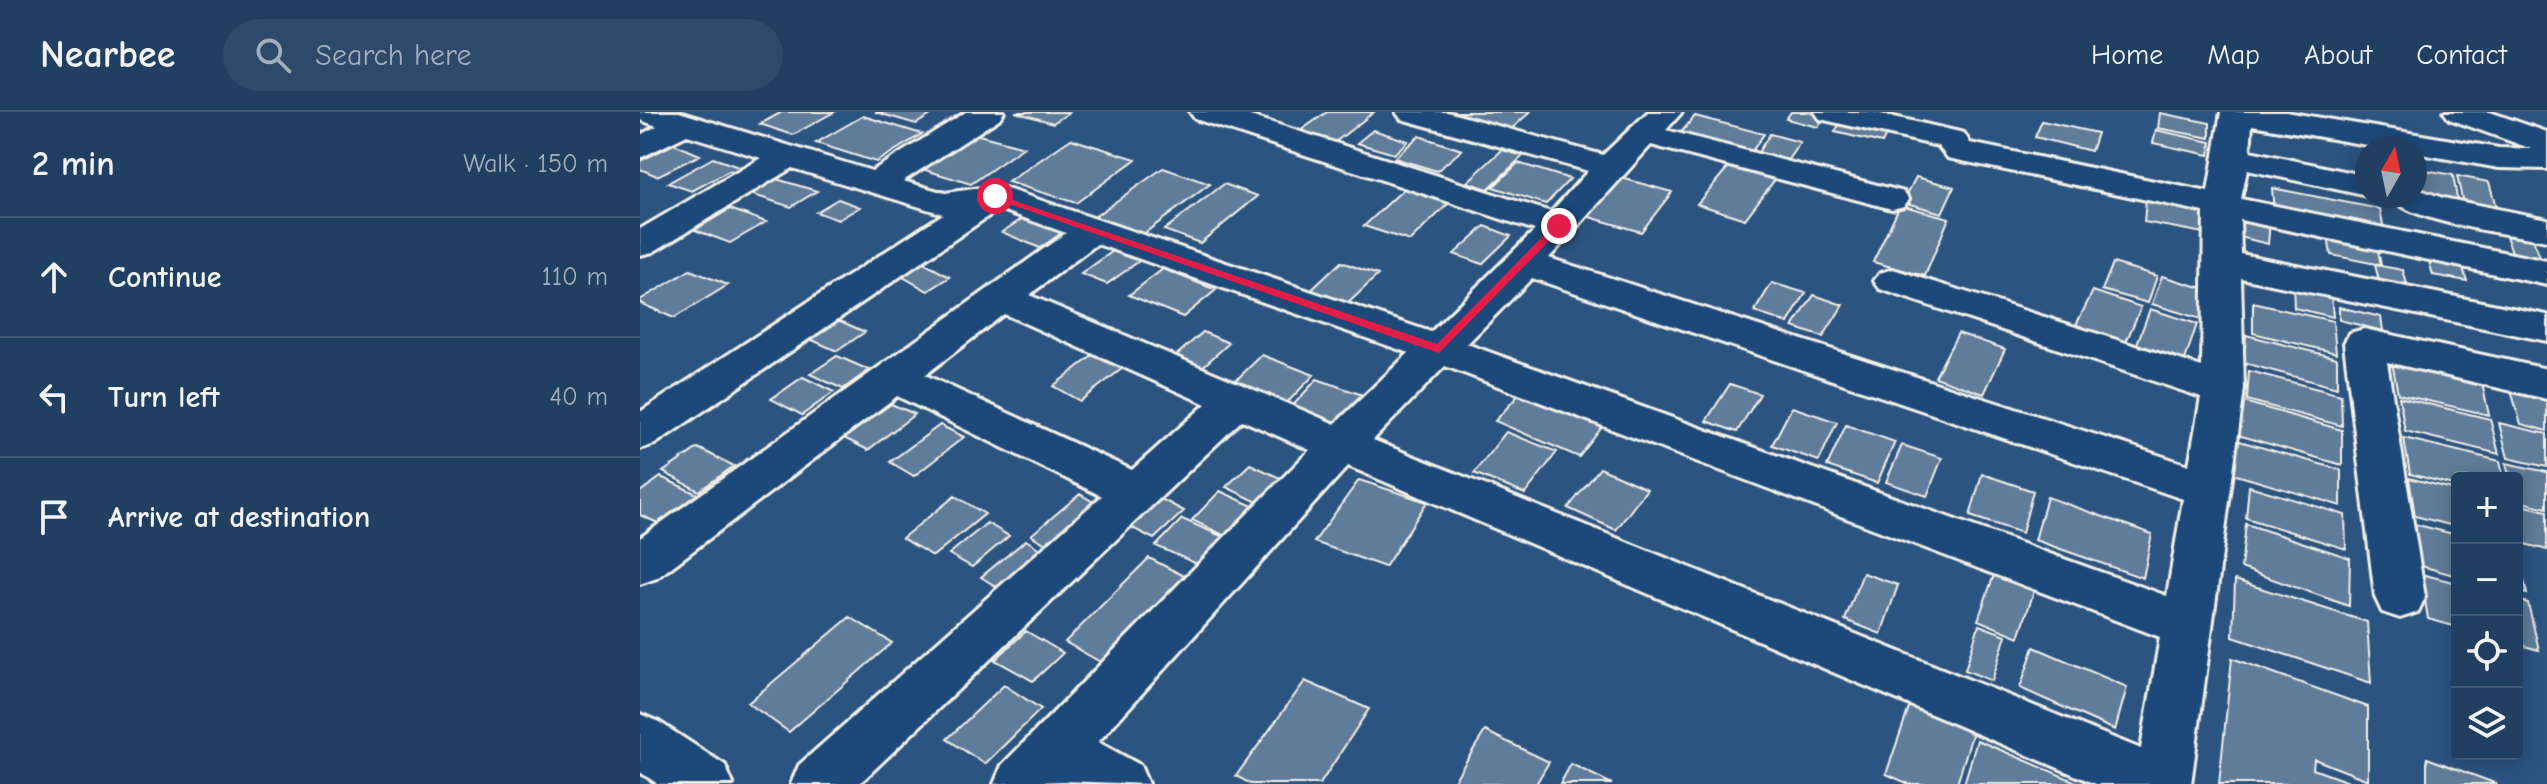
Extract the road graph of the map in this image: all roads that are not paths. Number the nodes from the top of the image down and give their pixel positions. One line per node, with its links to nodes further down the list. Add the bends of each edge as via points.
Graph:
1 (646, 112): 11 (street)
2 (761, 112): 11 (street)
3 (988, 112): 18 (street)
4 (1206, 112): 24 (street)
5 (1412, 112): 17 (street)
6 (1831, 112): 10 (street)
7 (2460, 112): 12 (street)
8 (2237, 113): 15 (street); 16 (street, via 2499,158)
9 (1654, 123): 17 (street); 21 (street)
10 (1961, 126): 23 (street, via 1954,147 1960,151)
11 (702, 129): 13 (street); 14 (street)
12 (2547, 143)
13 (640, 148)
14 (788, 156): 18 (street); 27 (street)
15 (2233, 157): 19 (street); 23 (street)
16 (2547, 159)
17 (1610, 167): 24 (street)
18 (876, 183): 20 (street, via 943,204)
19 (2355, 183)
20 (995, 196): 25 (street); 39 (street)
21 (1892, 199)
22 (2427, 204): 26 (street)
23 (2222, 206): 28 (street); 30 (street)
24 (1559, 226): 29 (street)
25 (1094, 229): 32 (street); 34 (street)
26 (2547, 230)
27 (640, 244)
28 (2222, 262): 33 (street); 37 (street)
29 (1525, 263): 34 (street); 41 (street)
30 (2547, 273)
31 (1893, 281): 37 (street)
32 (1001, 298): 35 (street); 38 (street)
33 (2547, 328)
34 (1439, 349): 40 (street); 45 (street)
35 (893, 377): 42 (street); 43 (street)
36 (2547, 384): 44 (street, via 2364,343)
37 (2223, 389): 41 (street)
38 (1237, 400): 40 (street); 42 (street)
39 (640, 433)
40 (1341, 445): 47 (street); 51 (street)
41 (2208, 489): 45 (street)
42 (1137, 492): 49 (street)
43 (640, 564)
44 (2400, 597)
45 (2186, 625): 51 (street)
46 (640, 740): 48 (street)
47 (1039, 766): 50 (street)
48 (705, 784)
49 (819, 784)
50 (1120, 784)
51 (2162, 784)

